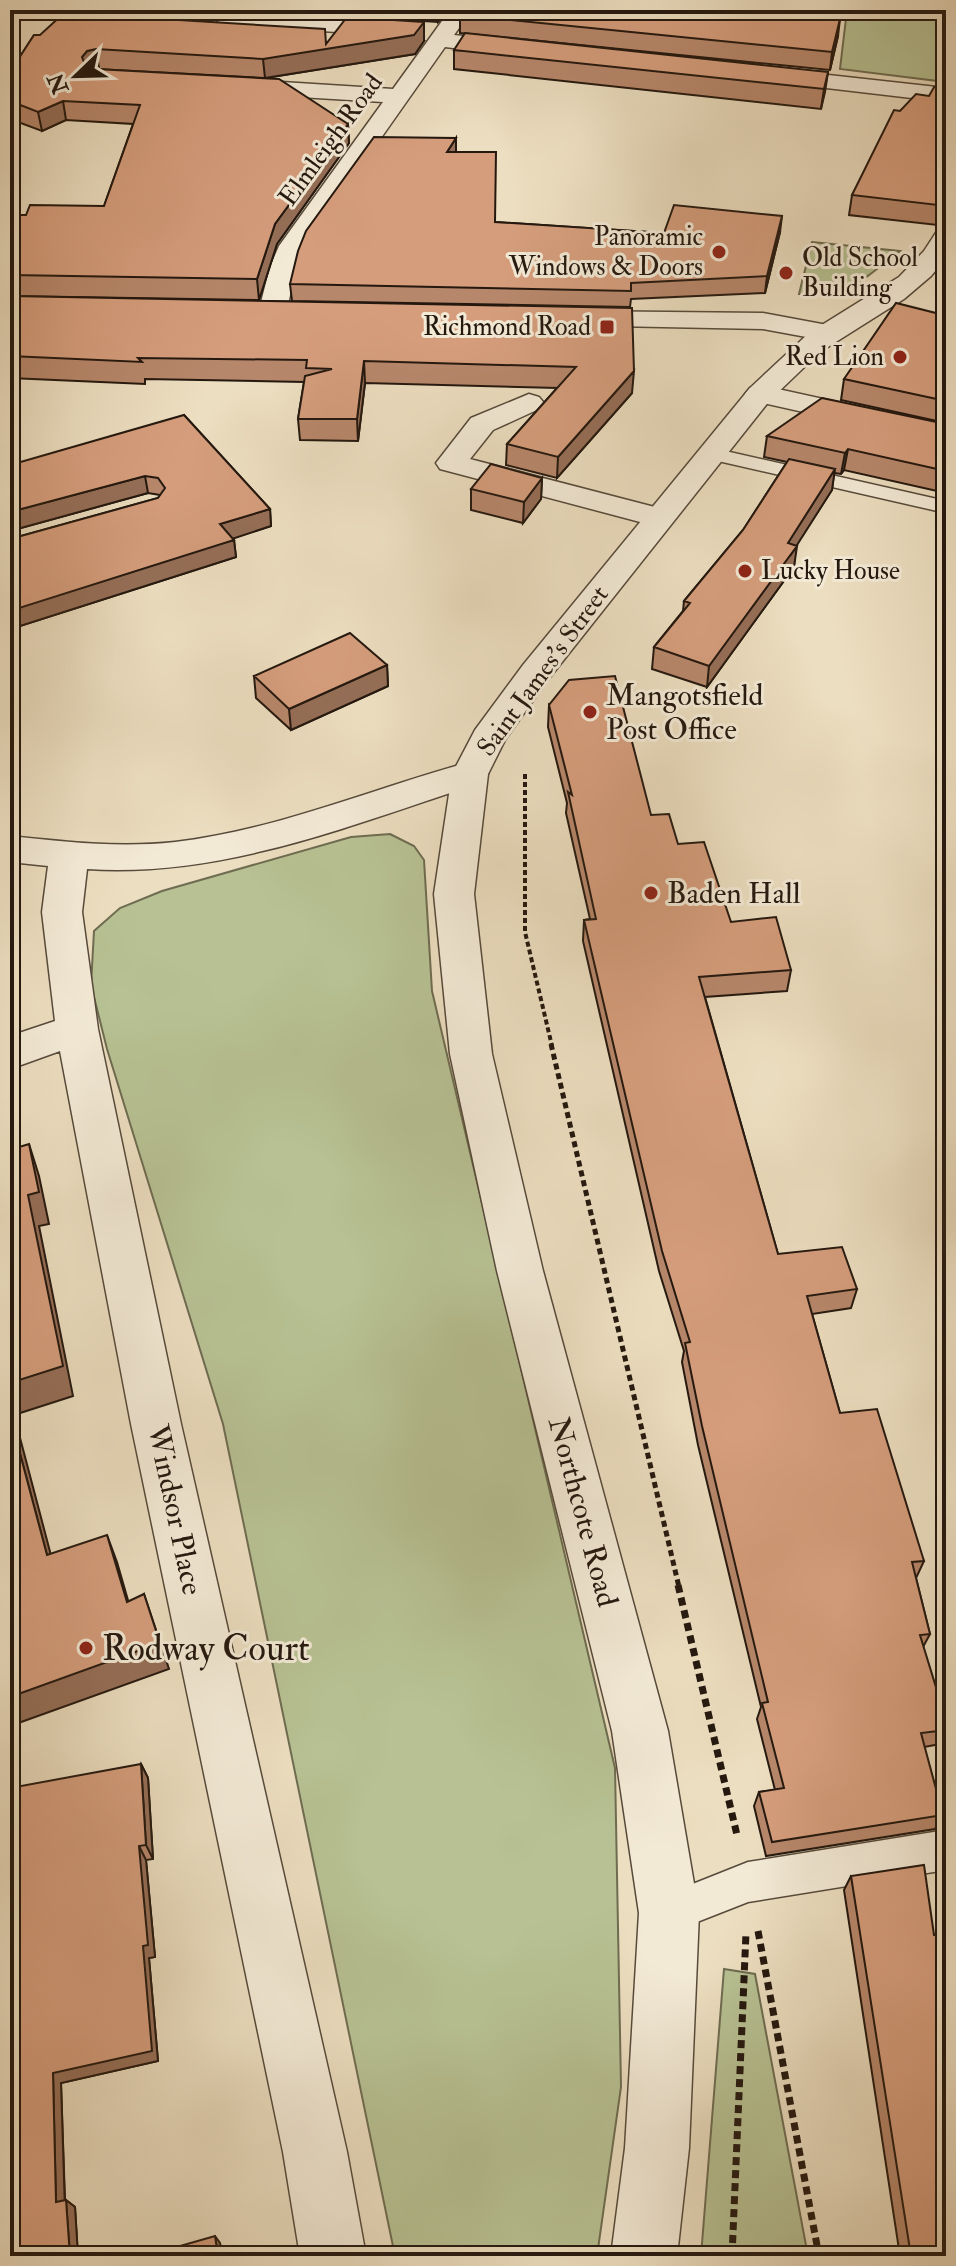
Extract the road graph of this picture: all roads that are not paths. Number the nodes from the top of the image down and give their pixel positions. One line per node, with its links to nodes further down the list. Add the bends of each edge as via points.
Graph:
1 (228, 10): 3 (street, via 225,19)
2 (461, 10): 3 (street, Elmleigh Road)
3 (443, 36): 4 (street); 8 (street, Elmleigh Road)
4 (534, 51)
5 (740, 73): 7 (street)
6 (210, 84): 8 (street)
7 (946, 95)
8 (400, 96): 11 (street, Elmleigh Road, via 292,246)
9 (946, 237): 14 (street, Saint James's Street, via 931,263 903,291)
10 (242, 313): 11 (street)
11 (272, 314): 12 (street)
12 (302, 315)
13 (548, 319): 14 (street, via 763,321)
14 (828, 333): 15 (street, Saint James's Street, via 793,358)
15 (760, 394): 17 (street); 18 (street, Saint James's Street)
16 (529, 403): 20 (street, via 482,424 451,463)
17 (946, 435)
18 (712, 454): 19 (lane); 20 (street, Saint James's Street)
19 (946, 507)
20 (659, 518): 21 (street, Saint James's Street, via 535,673 488,738)
21 (470, 774): 23 (street, Saint James's Street, via 243,844 175,855); 27 (street, Northcote Road, via 454,894 471,1054 520,1271 640,1731)
22 (10, 849): 23 (street, Saint James's Street)
23 (69, 855): 24 (street, Windsor Place, via 62,912)
24 (77, 1029): 25 (street); 28 (street, Windsor Place)
25 (10, 1053)
26 (946, 1850): 27 (lane, via 748,1882)
27 (669, 1913): 29 (street, Northcote Road, via 657,2148)
28 (333, 2256)
29 (644, 2256)

